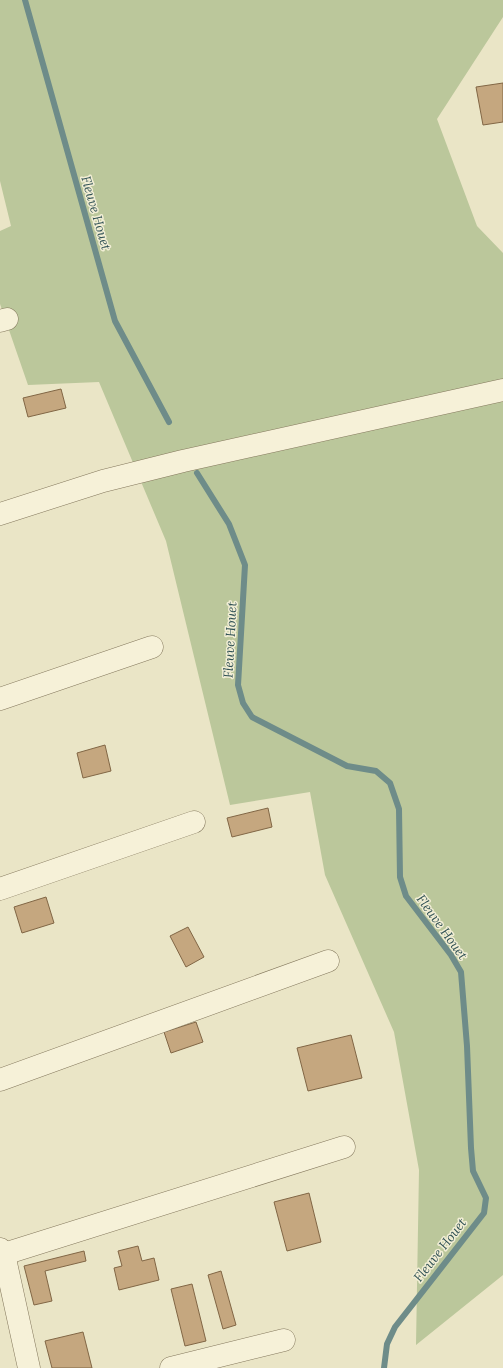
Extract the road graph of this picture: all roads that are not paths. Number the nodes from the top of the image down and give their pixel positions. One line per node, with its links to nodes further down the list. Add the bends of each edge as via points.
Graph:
1 (503, 390): 2 (street, via 147,470 103,481)
2 (0, 514)
3 (152, 647): 4 (street)
4 (0, 698)
5 (194, 822): 6 (street)
6 (0, 889)
7 (328, 961): 8 (street)
8 (0, 1080)
9 (344, 1147): 10 (street)
10 (2, 1252): 12 (street)
11 (284, 1340): 13 (street)
12 (29, 1368)
13 (171, 1368)

